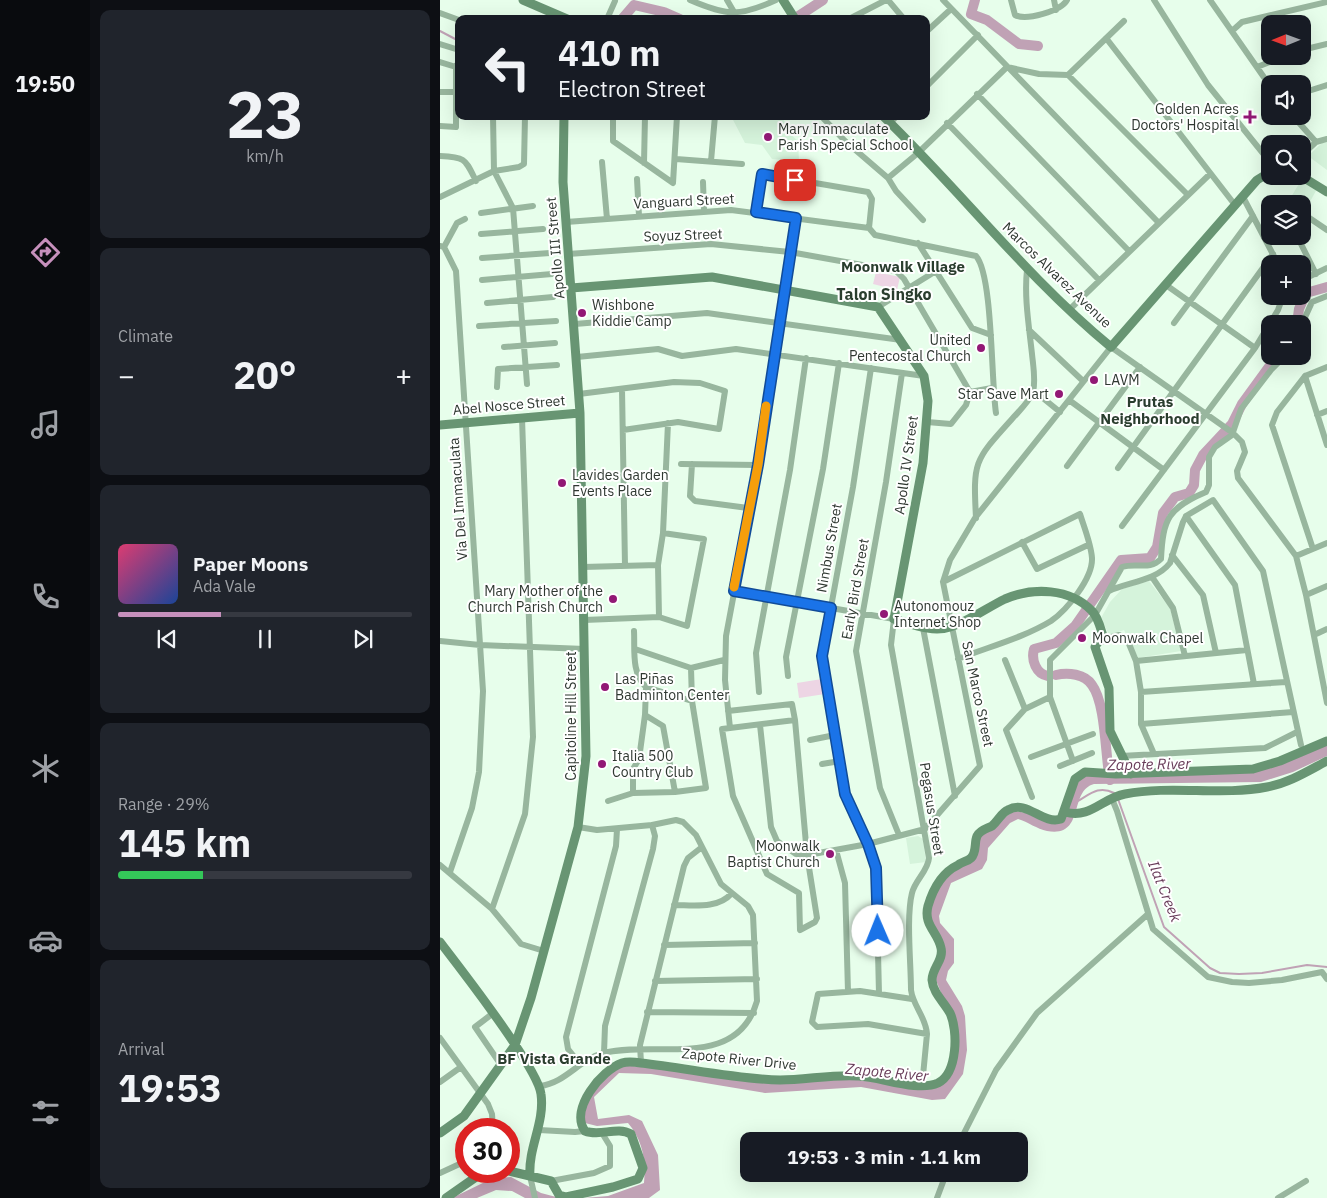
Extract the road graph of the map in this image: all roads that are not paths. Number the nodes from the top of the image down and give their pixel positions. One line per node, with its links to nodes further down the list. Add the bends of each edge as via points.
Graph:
1 (523, 0): 19 (main road)
2 (615, 0): 20 (street)
3 (690, 0): 17 (street, via 711,9)
4 (727, 0): 17 (street)
5 (776, 0): 17 (street, via 745,13)
6 (783, 0): 21 (main road)
7 (887, 0): 22 (street); 23 (street)
8 (943, 0): 15 (street)
9 (1011, 0): 16 (street, via 1018,17)
10 (1054, 0): 16 (street)
11 (1067, 0): 16 (street)
12 (1154, 0): 63 (street, via 1208,85)
13 (1210, 0): 27 (street)
14 (1327, 2): 27 (street, via 1242,22)
15 (952, 9): 26 (street); 28 (street)
16 (1056, 10)
17 (734, 12)
18 (440, 13): 24 (street)
19 (558, 15)
20 (609, 15)
21 (792, 15)
22 (857, 15)
23 (900, 15)
24 (455, 19)
25 (1124, 20): 29 (street)
26 (930, 28)
27 (1232, 31): 38 (street)
28 (978, 35): 37 (street); 41 (street)
29 (1106, 38): 39 (street); 72 (street)
30 (440, 44): 33 (street)
31 (1327, 44): 32 (street)
32 (1311, 48)
33 (455, 49)
34 (440, 62): 35 (street)
35 (455, 64)
36 (1262, 65): 38 (street)
37 (1007, 67): 39 (street, via 1039,74); 46 (street); 97 (street)
38 (1257, 67): 40 (street)
39 (1068, 75): 80 (street)
40 (1262, 75)
41 (930, 83)
42 (1327, 85): 43 (street)
43 (1311, 90)
44 (440, 92): 45 (street)
45 (455, 92)
46 (977, 94): 57 (street); 106 (street)
47 (456, 120): 59 (street, via 456,127)
48 (492, 120): 71 (street)
49 (525, 120): 71 (street, via 524,164 519,168)
50 (564, 120): 96 (main road, Apollo III Street)
51 (613, 120): 69 (street, via 613,141)
52 (645, 120): 69 (street)
53 (677, 120): 66 (street)
54 (715, 120): 67 (street)
55 (824, 120): 73 (street)
56 (894, 120): 64 (main road, Marcos Alvarez Avenue)
57 (947, 123): 64 (street); 121 (street)
58 (1301, 125): 61 (street)
59 (440, 126)
60 (1327, 139): 61 (street)
61 (1316, 142): 62 (street)
62 (1311, 147)
63 (1261, 151)
64 (918, 153): 73 (street); 114 (main road, Marcos Alvarez Avenue)
65 (440, 156): 76 (street, via 458,156 465,160)
66 (676, 159): 67 (street); 69 (street, via 673,183)
67 (711, 161): 70 (street)
68 (602, 162): 93 (street)
69 (644, 163)
70 (742, 164)
71 (494, 171): 76 (street); 85 (street)
72 (1210, 174): 80 (street); 83 (street)
73 (888, 178): 95 (street)
74 (1261, 178): 82 (main road, Marcos Alvarez Avenue)
75 (637, 179): 89 (street)
76 (476, 182): 81 (street)
77 (703, 182): 86 (street)
78 (1311, 182): 79 (main road)
79 (1327, 192)
80 (1187, 194): 97 (street)
81 (440, 197)
82 (1242, 197): 83 (main road, Marcos Alvarez Avenue); 90 (street)
83 (1235, 205): 122 (main road, Marcos Alvarez Avenue)
84 (533, 206): 85 (street)
85 (513, 208): 88 (street); 101 (street)
86 (704, 211): 87 (street, Vanguard Street); 89 (street, Vanguard Street)
87 (756, 212): 91 (street, Vanguard Street); 98 (street, via 762,174 868,192 872,199)
88 (482, 213)
89 (639, 216): 93 (street, Vanguard Street)
90 (1253, 216): 110 (street); 129 (street)
91 (796, 218): 98 (street, Vanguard Street); 107 (street)
92 (465, 219): 105 (street, via 457,224)
93 (607, 219): 96 (street, Vanguard Street)
94 (1311, 219): 100 (street)
95 (923, 220)
96 (566, 222): 109 (main road, Apollo III Street)
97 (1158, 222): 106 (street)
98 (869, 228): 103 (street, Vanguard Street, via 874,235)
99 (543, 229): 101 (street)
100 (1327, 230)
101 (516, 231): 102 (street); 111 (street)
102 (481, 234)
103 (918, 243): 115 (street); 143 (street, Vanguard Street, via 978,258)
104 (1302, 245): 117 (street)
105 (444, 248): 181 (street, Via Del Immaculata, via 456,271)
106 (1129, 251): 121 (street)
107 (790, 252): 109 (street, Soyuz Street, via 711,244); 124 (street, Soyuz Street, via 896,271); 125 (street)
108 (550, 253): 111 (street)
109 (568, 254): 123 (main road, Apollo III Street)
110 (1273, 254): 140 (street)
111 (518, 256): 112 (street); 118 (street)
112 (482, 258)
113 (1327, 268): 117 (street)
114 (1027, 270): 133 (main road, Marcos Alvarez Avenue); 142 (street, via 1025,289)
115 (936, 271): 124 (street); 143 (street, via 974,331)
116 (552, 274): 118 (street)
117 (1316, 274): 119 (street)
118 (519, 276): 120 (street); 128 (street)
119 (1311, 276)
120 (482, 280)
121 (1099, 280): 133 (street)
122 (1166, 285): 129 (street); 147 (main road, Marcos Alvarez Avenue)
123 (572, 288): 125 (main road, via 712,277); 139 (main road, Apollo III Street)
124 (908, 288): 132 (street); 171 (street, Soyuz Street)
125 (784, 289): 132 (main road); 137 (street)
126 (1327, 296): 134 (street, via 1312,302)
127 (553, 297): 128 (street)
128 (521, 300): 130 (street); 136 (street)
129 (1189, 302): 138 (street); 140 (street)
130 (487, 303)
131 (1280, 305): 149 (street)
132 (878, 307): 144 (main road, Apollo IV Street)
133 (1068, 310): 147 (main road, Marcos Alvarez Avenue)
134 (1306, 315)
135 (556, 321): 136 (street)
136 (522, 322): 141 (street); 146 (street)
137 (778, 323): 139 (street, via 706,313); 144 (street); 150 (street)
138 (1174, 323)
139 (575, 324): 151 (main road, Apollo III Street)
140 (1222, 324): 149 (street); 170 (street)
141 (479, 326)
142 (1029, 330): 164 (street); 169 (street)
143 (991, 335): 167 (street)
144 (901, 340): 161 (main road, Apollo IV Street)
145 (555, 343): 146 (street)
146 (524, 345): 148 (street); 158 (street)
147 (1111, 346): 156 (street); 164 (street)
148 (504, 347)
149 (1255, 348): 178 (street)
150 (774, 353): 151 (street, via 736,350 682,356 658,349); 152 (street); 192 (street)
151 (577, 357): 163 (main road, Apollo III Street)
152 (806, 358): 153 (street); 216 (street, via 790,470)
153 (839, 363): 159 (street); 218 (street, via 823,468)
154 (557, 365): 158 (street)
155 (1278, 365): 187 (street, via 1242,409)
156 (1140, 367): 170 (street); 183 (street)
157 (1327, 367): 162 (street)
158 (526, 368): 165 (street); 166 (street, via 498,369)
159 (871, 368): 160 (street); 219 (street, Nimbus Street)
160 (902, 373): 161 (street); 221 (street, Early Bird Street)
161 (924, 376): 182 (main road, Apollo IV Street)
162 (1305, 376): 179 (street); 204 (street, via 1277,412 1272,425)
163 (578, 377): 172 (main road, Capitoline Hill Street)
164 (1083, 382): 173 (street)
165 (527, 384)
166 (497, 386)
167 (992, 388): 171 (street); 177 (street)
168 (622, 389): 172 (street); 184 (street, via 674,382 700,384 725,391 719,428 686,422); 186 (street)
169 (1033, 390): 175 (street); 198 (street, via 1027,402 978,461 974,486)
170 (1172, 390): 178 (street); 189 (street)
171 (970, 392): 182 (street, via 966,405 951,424)
172 (579, 394): 176 (main road, Capitoline Hill Street)
173 (1069, 400): 175 (street); 183 (street)
174 (1327, 411): 179 (street)
175 (1060, 412): 198 (street)
176 (580, 413): 180 (main road, Abel Nosce Street); 209 (main road, Capitoline Hill Street)
177 (996, 413)
178 (1206, 414): 187 (street); 195 (street)
179 (1317, 415): 188 (street)
180 (522, 418): 181 (main road, Abel Nosce Street); 233 (street)
181 (466, 422): 185 (main road, Abel Nosce Street); 232 (street, Via Del Immaculata)
182 (927, 422): 223 (main road, Apollo IV Street, via 923,463)
183 (1099, 422): 189 (street); 193 (street)
184 (668, 423): 186 (street); 200 (street)
185 (440, 424)
186 (623, 430): 208 (street)
187 (1233, 433): 206 (street, via 1244,447 1238,478); 214 (street, via 1215,447 1209,457 1206,492 1180,505 1167,520 1162,532 1161,559 1148,567 1122,567)
188 (1327, 445)
189 (1133, 447): 194 (street); 195 (street)
190 (681, 464): 191 (street)
191 (692, 464): 192 (street); 196 (street, via 690,496 695,501)
192 (758, 465): 196 (street)
193 (1066, 466)
194 (1118, 468)
195 (1164, 470): 199 (street)
196 (748, 508): 213 (street)
197 (1186, 516): 205 (street); 236 (street, via 1235,585); 246 (street, via 1213,500 1263,571)
198 (975, 518): 211 (street, via 950,560)
199 (1122, 526)
200 (664, 533): 207 (street); 222 (street, via 704,539 687,626)
201 (1022, 542): 203 (street, via 1037,569); 203 (street, via 1080,514); 211 (street)
202 (1327, 543): 204 (street)
203 (1088, 545): 217 (street, via 1092,557 1090,571)
204 (1313, 549): 206 (street)
205 (1172, 555): 210 (street, via 1166,568); 237 (street, via 1204,595)
206 (1296, 556): 215 (street)
207 (658, 565): 208 (street); 222 (street)
208 (625, 566): 209 (street)
209 (583, 567): 224 (main road, Capitoline Hill Street)
210 (1152, 577): 214 (street); 238 (street, via 1173,608)
211 (943, 582): 225 (street, San Marco Street)
212 (1327, 586): 215 (street)
213 (734, 591): 216 (street); 240 (street)
214 (1108, 591): 220 (street)
215 (1306, 595): 229 (street)
216 (765, 597): 218 (street); 249 (street, via 756,653)
217 (1073, 597): 220 (main road); 225 (main road, via 1049,592 1021,594); 239 (street, via 1052,620)
218 (796, 602): 219 (street); 245 (street, via 786,658)
219 (831, 608): 221 (street); 264 (street, Nimbus Street, via 822,656)
220 (1094, 613): 230 (main road); 251 (street, via 1050,660)
221 (863, 614): 223 (street); 290 (street, Early Bird Street, via 856,651 880,788)
222 (659, 617): 224 (street)
223 (894, 619): 226 (main road); 289 (street, Pegasus Street, via 891,645)
224 (584, 620): 234 (main road, Capitoline Hill Street)
225 (952, 627): 226 (main road); 239 (street, San Marco Street)
226 (923, 628): 281 (street)
227 (1327, 629): 229 (street)
228 (634, 631): 235 (street)
229 (1314, 635): 244 (street)
230 (1104, 639): 242 (street, via 1125,636); 271 (main road, via 1095,647 1109,688 1110,731)
231 (440, 642): 232 (street)
232 (480, 645): 233 (street); 296 (street, Via Del Immaculata, via 483,691 479,772 472,808)
233 (530, 647): 234 (street); 301 (street, via 533,737 529,788 525,814)
234 (585, 649): 287 (main road, Capitoline Hill Street, via 586,756)
235 (635, 649): 243 (street); 248 (street, via 637,674)
236 (1247, 650): 237 (street); 247 (street)
237 (1216, 653): 238 (street)
238 (1185, 656): 242 (street)
239 (958, 659): 281 (street, San Marco Street, via 980,766)
240 (724, 660): 243 (street); 255 (street)
241 (1005, 660): 254 (street)
242 (1136, 661): 250 (street)
243 (691, 668): 252 (street)
244 (1324, 675): 253 (street)
245 (788, 676)
246 (1286, 682): 247 (street); 256 (street)
247 (1254, 684): 250 (street)
248 (646, 687): 252 (street); 257 (street)
249 (759, 692)
250 (1141, 692): 259 (street)
251 (1050, 697): 254 (street); 267 (street)
252 (692, 701): 279 (street, via 706,788)
253 (1327, 702)
254 (1025, 709): 282 (street, via 1006,730)
255 (728, 711): 258 (street, via 792,704); 261 (street)
256 (1293, 712): 259 (street); 262 (street)
257 (646, 716): 279 (street, via 663,726); 280 (street, via 639,759 633,769)
258 (795, 720): 260 (street); 294 (street)
259 (1142, 724): 270 (street)
260 (760, 725): 261 (street); 294 (street, via 771,827 777,841 796,854)
261 (730, 728): 297 (street, via 722,729 733,796 767,874)
262 (1298, 732): 268 (street); 270 (street, via 1265,748)
263 (1093, 734): 267 (street)
264 (835, 735): 265 (street); 273 (street, Nimbus Street)
265 (810, 740)
266 (1327, 741): 278 (main road, via 1259,768)
267 (1066, 744): 272 (street); 274 (street)
268 (1301, 745)
269 (1092, 753): 274 (street)
270 (1154, 754): 271 (street)
271 (1121, 756): 278 (main road)
272 (1031, 757)
273 (840, 761): 276 (street); 291 (street, Nimbus Street, via 845,794)
274 (1073, 761): 277 (street)
275 (1327, 761): 283 (main road, via 1281,783 1256,789 1192,789)
276 (822, 764)
277 (1060, 766)
278 (1131, 774): 285 (main road, via 1085,772 1076,777)
279 (675, 792): 280 (street)
280 (633, 793): 284 (street)
281 (954, 796): 289 (street, San Marco Street)
282 (1032, 797)
283 (1116, 797): 285 (main road, via 1084,813); 302 (street, via 1117,811)
284 (608, 801)
285 (1069, 813): 327 (main road, via 1055,820 1020,807 1008,809 992,826 978,834 971,858 950,869 935,886 927,920 942,954 932,980 950,1013 954,1046 952,1063 944,1077 936,1083)
286 (652, 825): 288 (street); 292 (street, via 676,820 683,822 690,826); 320 (street, via 653,848 605,1026)
287 (578, 827): 288 (street); 306 (main road, Capitoline Hill Street)
288 (617, 828): 322 (street, via 614,855 566,1037 568,1049)
289 (925, 829): 290 (street); 312 (street, Pegasus Street, via 929,862 914,886 911,901)
290 (899, 835): 291 (street)
291 (868, 844): 293 (street); 311 (street, Nimbus Street, via 876,868)
292 (702, 847): 299 (street, via 721,884); 300 (street, via 688,858)
293 (836, 850): 294 (street); 310 (street, via 845,883)
294 (808, 855): 298 (street)
295 (440, 865): 296 (street)
296 (450, 872): 301 (street)
297 (794, 889): 298 (street); 298 (street, via 800,895 798,930 817,921)
298 (813, 891)
299 (731, 894): 300 (street, via 717,904); 304 (street, via 748,906 753,915)
300 (674, 905): 305 (street)
301 (492, 909): 306 (street, via 521,944)
302 (1148, 914): 308 (street, via 1156,933 1211,979 1249,983 1322,972); 332 (street, via 1037,1013 996,1070)
303 (440, 942): 315 (main road)
304 (755, 942): 305 (street); 307 (street)
305 (664, 946): 309 (street)
306 (544, 951): 318 (main road, Capitoline Hill Street)
307 (757, 979): 309 (street); 314 (street)
308 (1327, 979)
309 (655, 981): 313 (street)
310 (848, 992): 311 (street); 316 (street, via 818,994 813,1025 868,1024)
311 (879, 994): 312 (street)
312 (912, 999): 316 (street, Pegasus Street)
313 (647, 1012): 314 (street); 319 (street)
314 (754, 1013): 319 (street, via 736,1036 719,1045)
315 (492, 1014): 318 (main road); 323 (street, via 475,1027)
316 (927, 1034): 327 (street, Pegasus Street)
317 (440, 1039): 324 (street)
318 (515, 1045): 323 (main road, Capitoline Hill Street); 326 (main road)
319 (639, 1050): 320 (street); 321 (street)
320 (604, 1053): 322 (street)
321 (641, 1063): 327 (main road, Zapote River Drive, via 766,1079 859,1076); 331 (main road, Zapote River Drive, via 617,1065 587,1095 579,1116)
322 (580, 1064): 326 (street, via 560,1080)
323 (501, 1065): 328 (main road, Capitoline Hill Street)
324 (461, 1067): 325 (street); 328 (street)
325 (440, 1082)
326 (540, 1086): 330 (main road)
327 (922, 1086)
328 (480, 1094): 329 (street); 333 (main road, Capitoline Hill Street, via 464,1116)
329 (493, 1118)
330 (539, 1130): 331 (street); 338 (main road, via 529,1160)
331 (584, 1131): 334 (main road)
332 (965, 1132)
333 (440, 1133)
334 (602, 1134): 339 (street, via 610,1146 610,1166 594,1174); 339 (main road, via 622,1131 631,1134 643,1168 638,1178 566,1197 559,1195)
335 (455, 1166): 336 (street)
336 (440, 1173)
337 (520, 1176): 338 (main road)
338 (531, 1180): 339 (main road); 344 (street)
339 (551, 1181)
340 (943, 1182): 345 (street)
341 (1306, 1182): 346 (street)
342 (467, 1183): 343 (main road)
343 (446, 1198)
344 (535, 1198)
345 (937, 1198)
346 (1278, 1198)

